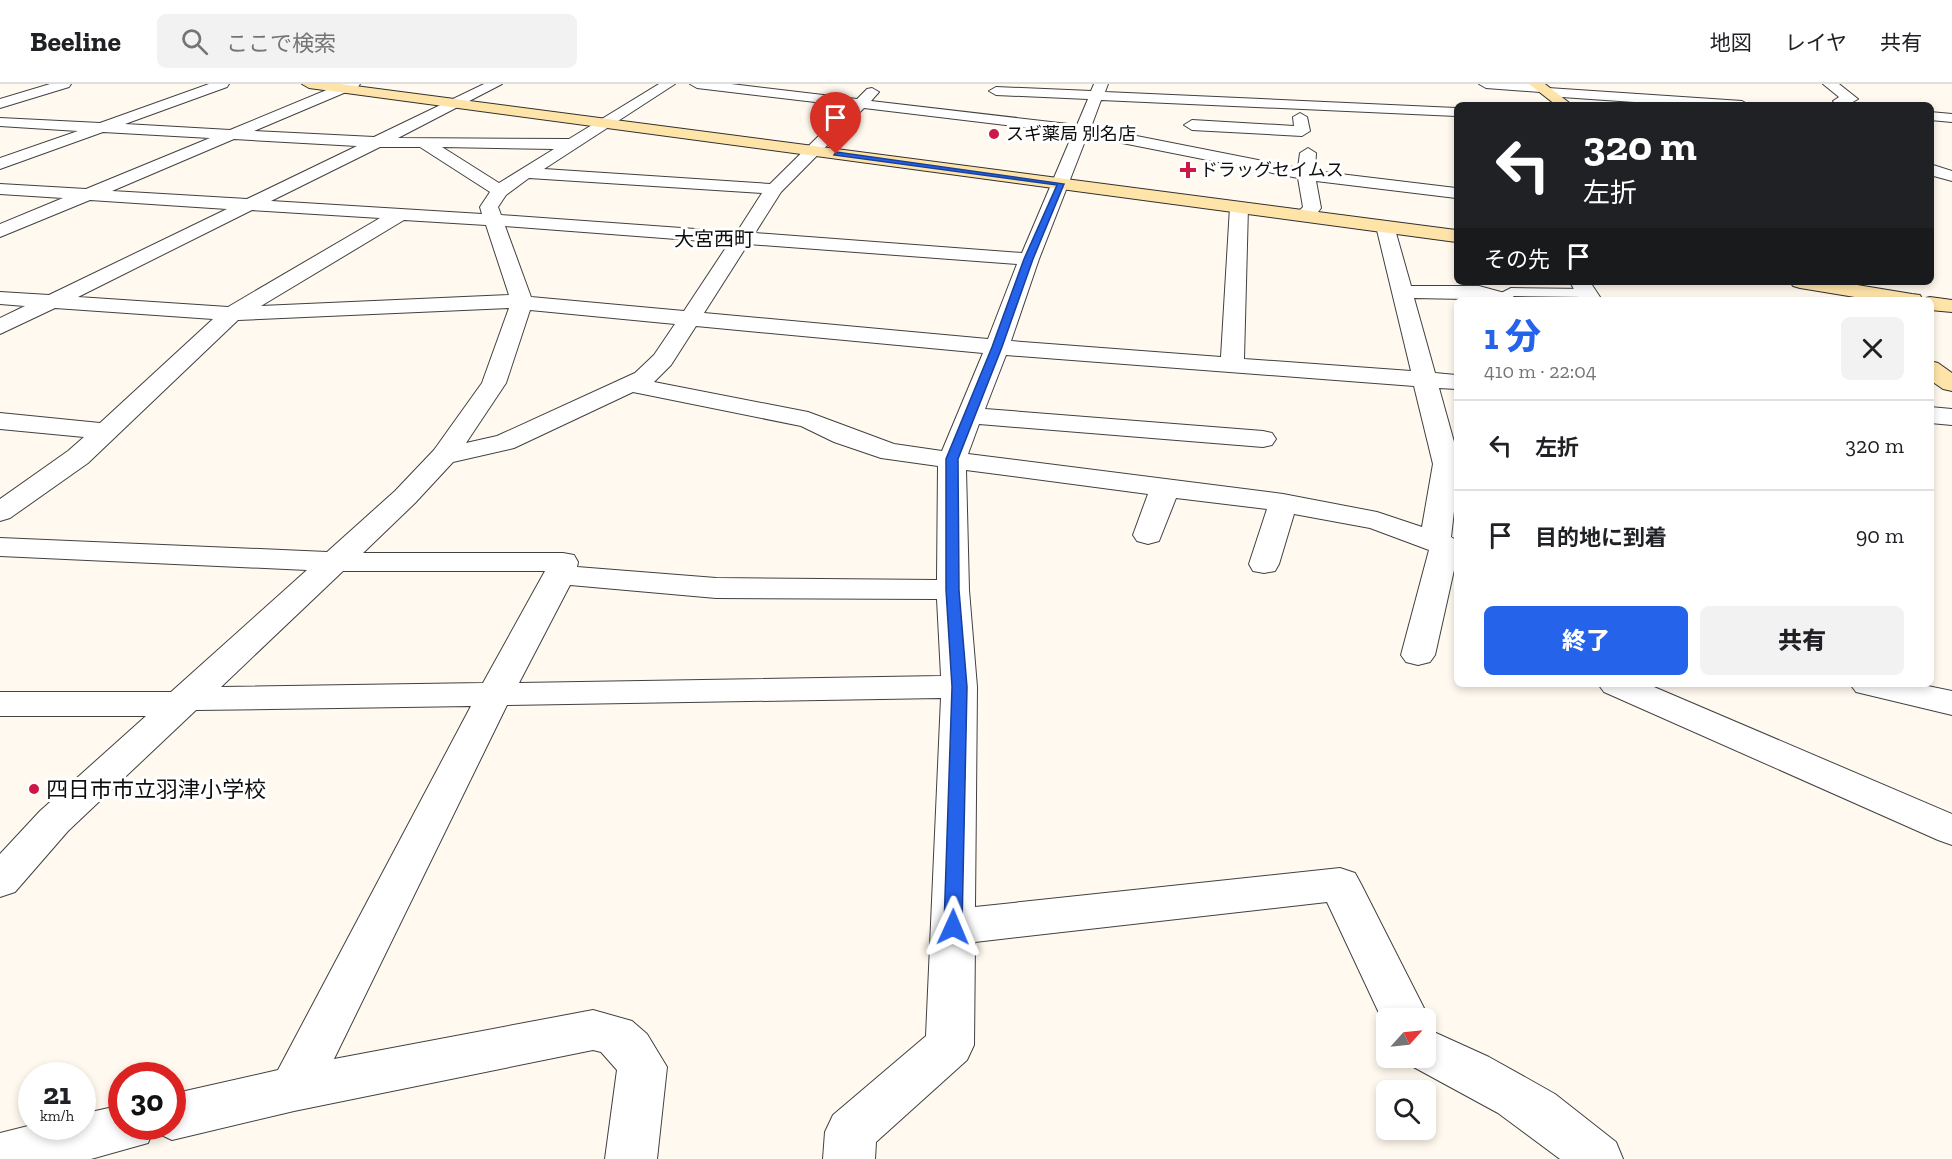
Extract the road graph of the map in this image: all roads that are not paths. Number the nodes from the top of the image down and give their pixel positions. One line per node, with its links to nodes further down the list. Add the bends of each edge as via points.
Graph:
1 (64, 84): 15 (street)
2 (222, 84): 38 (street)
3 (309, 84): 12 (street)
4 (495, 84): 25 (street)
5 (669, 84): 35 (street)
6 (697, 84): 26 (street)
7 (879, 84): 26 (street)
8 (1486, 84): 14 (street)
9 (1517, 84): 14 (street)
10 (1657, 84): 21 (street)
11 (1830, 84): 23 (street, via 1851,99)
12 (348, 86): 25 (street); 41 (street)
13 (0, 88): 15 (street)
14 (1541, 88): 21 (street); 22 (street)
15 (45, 90): 24 (street)
16 (996, 91): 17 (street)
17 (1098, 92): 18 (street); 39 (street)
18 (1196, 93): 27 (street); 37 (street)
19 (1393, 93): 29 (street)
20 (1733, 97): 21 (street)
21 (1674, 100)
22 (1561, 102)
23 (1841, 102)
24 (0, 104)
25 (454, 104): 35 (street); 42 (street)
26 (860, 104): 39 (street); 45 (street)
27 (1301, 105): 28 (street); 37 (street, via 1302,131)
28 (1348, 106): 29 (street); 36 (street)
29 (1401, 108): 30 (street)
30 (1454, 112)
31 (1934, 116): 32 (street)
32 (1952, 118)
33 (0, 122): 34 (street)
34 (22, 123): 38 (street); 40 (street)
35 (606, 123): 44 (street); 45 (street)
36 (1352, 123)
37 (1192, 125): 46 (street)
38 (102, 128): 41 (street); 51 (street)
39 (1083, 130): 46 (street); 55 (street)
40 (0, 131)
41 (232, 135): 42 (street); 60 (street)
42 (377, 142): 43 (street); 61 (street)
43 (424, 143): 44 (street); 58 (street)
44 (572, 144): 53 (street)
45 (814, 151): 55 (street); 57 (street)
46 (1189, 152): 47 (street)
47 (1307, 159): 50 (street); 59 (street); 64 (street, via 1312,208)
48 (1934, 159): 49 (street)
49 (1952, 160)
50 (1331, 161)
51 (0, 164)
52 (1934, 169): 54 (street)
53 (525, 173): 57 (street); 58 (street)
54 (1952, 176)
55 (1061, 184): 62 (street); 70 (street)
56 (0, 189): 60 (street)
57 (774, 189): 69 (street)
58 (500, 191): 65 (street, via 489,207)
59 (1454, 193)
60 (88, 195): 61 (street); 67 (street)
61 (250, 204): 63 (street); 80 (street)
62 (1239, 207): 64 (street); 88 (street)
63 (401, 214): 65 (street); 84 (street)
64 (1304, 215): 66 (street)
65 (494, 220): 69 (street); 81 (street)
66 (1385, 226): 68 (street); 73 (street)
67 (0, 231)
68 (1454, 236)
69 (741, 238): 70 (street); 85 (street)
70 (1029, 259): 87 (street)
71 (1812, 285): 77 (street)
72 (1824, 285): 78 (street)
73 (1402, 292): 75 (street, via 1479,292); 90 (street)
74 (1586, 292): 76 (lane, via 1511,292)
75 (1496, 297)
76 (1505, 297)
77 (1830, 297)
78 (1894, 297)
79 (0, 298): 80 (street)
80 (52, 302): 84 (street); 86 (street)
81 (522, 303): 84 (street, via 503,300); 85 (street); 100 (street, via 494,383)
82 (1934, 304): 83 (street)
83 (1952, 306)
84 (232, 314): 98 (street)
85 (690, 319): 87 (street); 93 (street, via 663,360)
86 (0, 327)
87 (997, 347): 88 (street); 95 (street)
88 (1232, 365): 90 (street)
89 (1934, 371): 92 (street)
90 (1424, 379): 91 (street); 107 (street, via 1447,464)
91 (1454, 382)
92 (1952, 384)
93 (633, 385): 100 (street, via 505,442); 101 (street, via 808,420 890,452)
94 (1934, 415): 96 (street)
95 (970, 416): 99 (street); 101 (street)
96 (1952, 417)
97 (0, 421): 98 (street)
98 (105, 430): 104 (street, via 78,457)
99 (1263, 439)
100 (444, 456): 108 (street)
101 (952, 459): 102 (street); 111 (street)
102 (1165, 487): 103 (street); 105 (street)
103 (1283, 503): 107 (street, via 1377,521); 109 (street)
104 (0, 512)
105 (1148, 535)
106 (0, 546): 108 (street)
107 (1446, 546): 112 (street)
108 (334, 562): 110 (street, via 563,562); 119 (street)
109 (1264, 564)
110 (560, 575): 111 (street, via 716,588); 118 (street)
111 (953, 590): 114 (street)
112 (1444, 610): 113 (street)
113 (1418, 655)
114 (960, 687): 118 (street); 124 (street)
115 (1623, 687): 122 (street)
116 (1881, 687): 120 (street)
117 (1925, 687): 120 (street)
118 (495, 694): 119 (street); 127 (street)
119 (183, 701): 121 (street); 123 (street, via 54,822)
120 (1952, 703)
121 (0, 704)
122 (1952, 831)
123 (0, 881)
124 (953, 927): 125 (street, via 1340,884); 132 (street, via 950,1045 851,1132)
125 (1400, 1008)
126 (1436, 1054): 133 (street, via 1492,1082 1570,1132)
127 (294, 1089): 128 (street); 131 (street, via 593,1030 615,1035 642,1067)
128 (186, 1114)
129 (108, 1131): 130 (street)
130 (0, 1157)
131 (631, 1159)
132 (849, 1159)
133 (1597, 1159)

